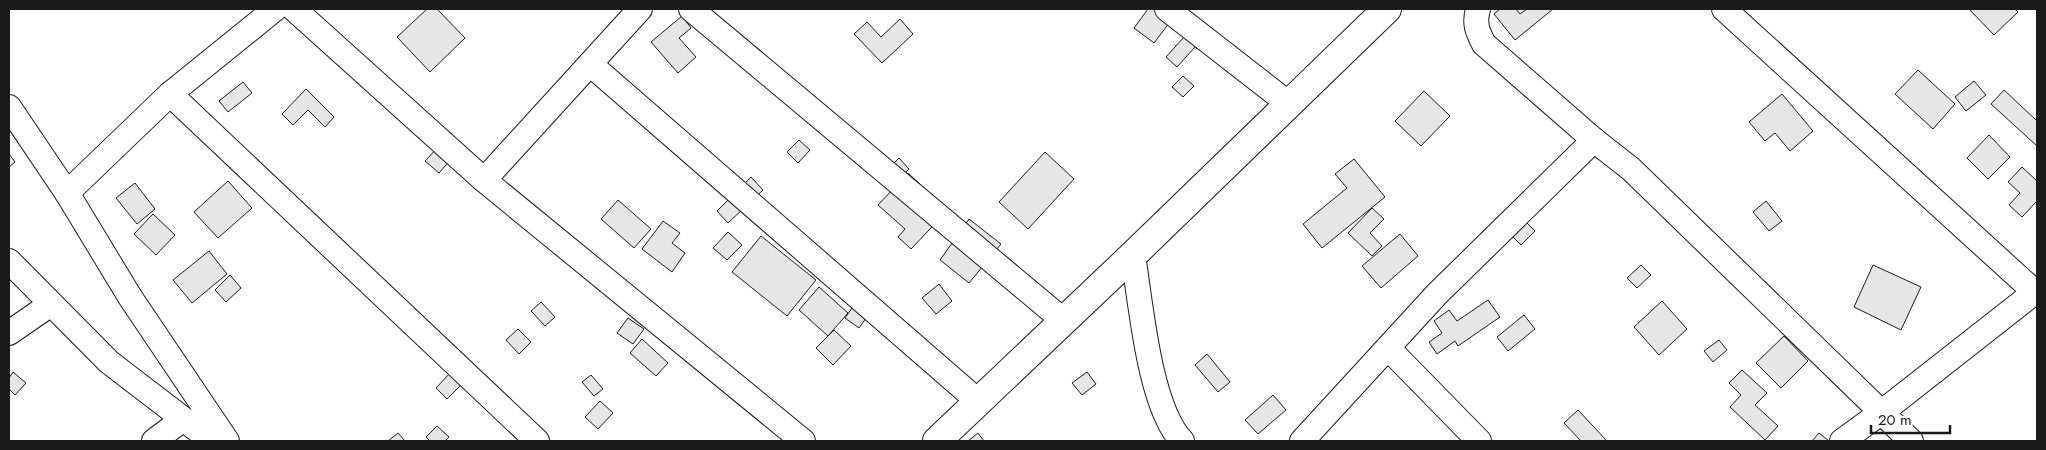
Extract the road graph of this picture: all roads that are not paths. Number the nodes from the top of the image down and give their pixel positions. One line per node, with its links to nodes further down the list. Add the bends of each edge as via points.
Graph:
1 (275, 9): 10 (street)
2 (294, 9): 14 (street)
3 (640, 9): 9 (street)
4 (691, 9): 20 (street)
5 (1167, 9): 11 (street)
6 (1387, 9): 11 (street)
7 (1478, 9): 13 (street, via 1477,31 1484,44)
8 (1724, 9): 18 (street)
9 (590, 64): 14 (street); 23 (street)
10 (170, 94): 15 (street); 29 (street)
11 (1289, 104): 16 (street)
12 (9, 107): 15 (street)
13 (1594, 140): 22 (street, via 1437,294); 24 (street, via 1631,169)
14 (484, 180): 30 (street)
15 (67, 193): 28 (street, via 130,297)
16 (1133, 255): 20 (street); 32 (street, via 1155,387 1174,434)
17 (9, 261): 19 (street)
18 (2036, 293): 24 (street)
19 (51, 304): 21 (street); 25 (street, via 109,362)
20 (1064, 321): 23 (street)
21 (9, 333)
22 (1388, 348): 33 (street); 34 (street)
23 (979, 402): 31 (street)
24 (1882, 412): 35 (street); 36 (street)
25 (182, 420): 26 (street); 27 (street)
26 (154, 441)
27 (212, 441)
28 (227, 441)
29 (537, 441)
30 (803, 441)
31 (937, 441)
32 (1182, 441)
33 (1302, 441)
34 (1479, 441)
35 (1842, 441)
36 (1912, 441)

